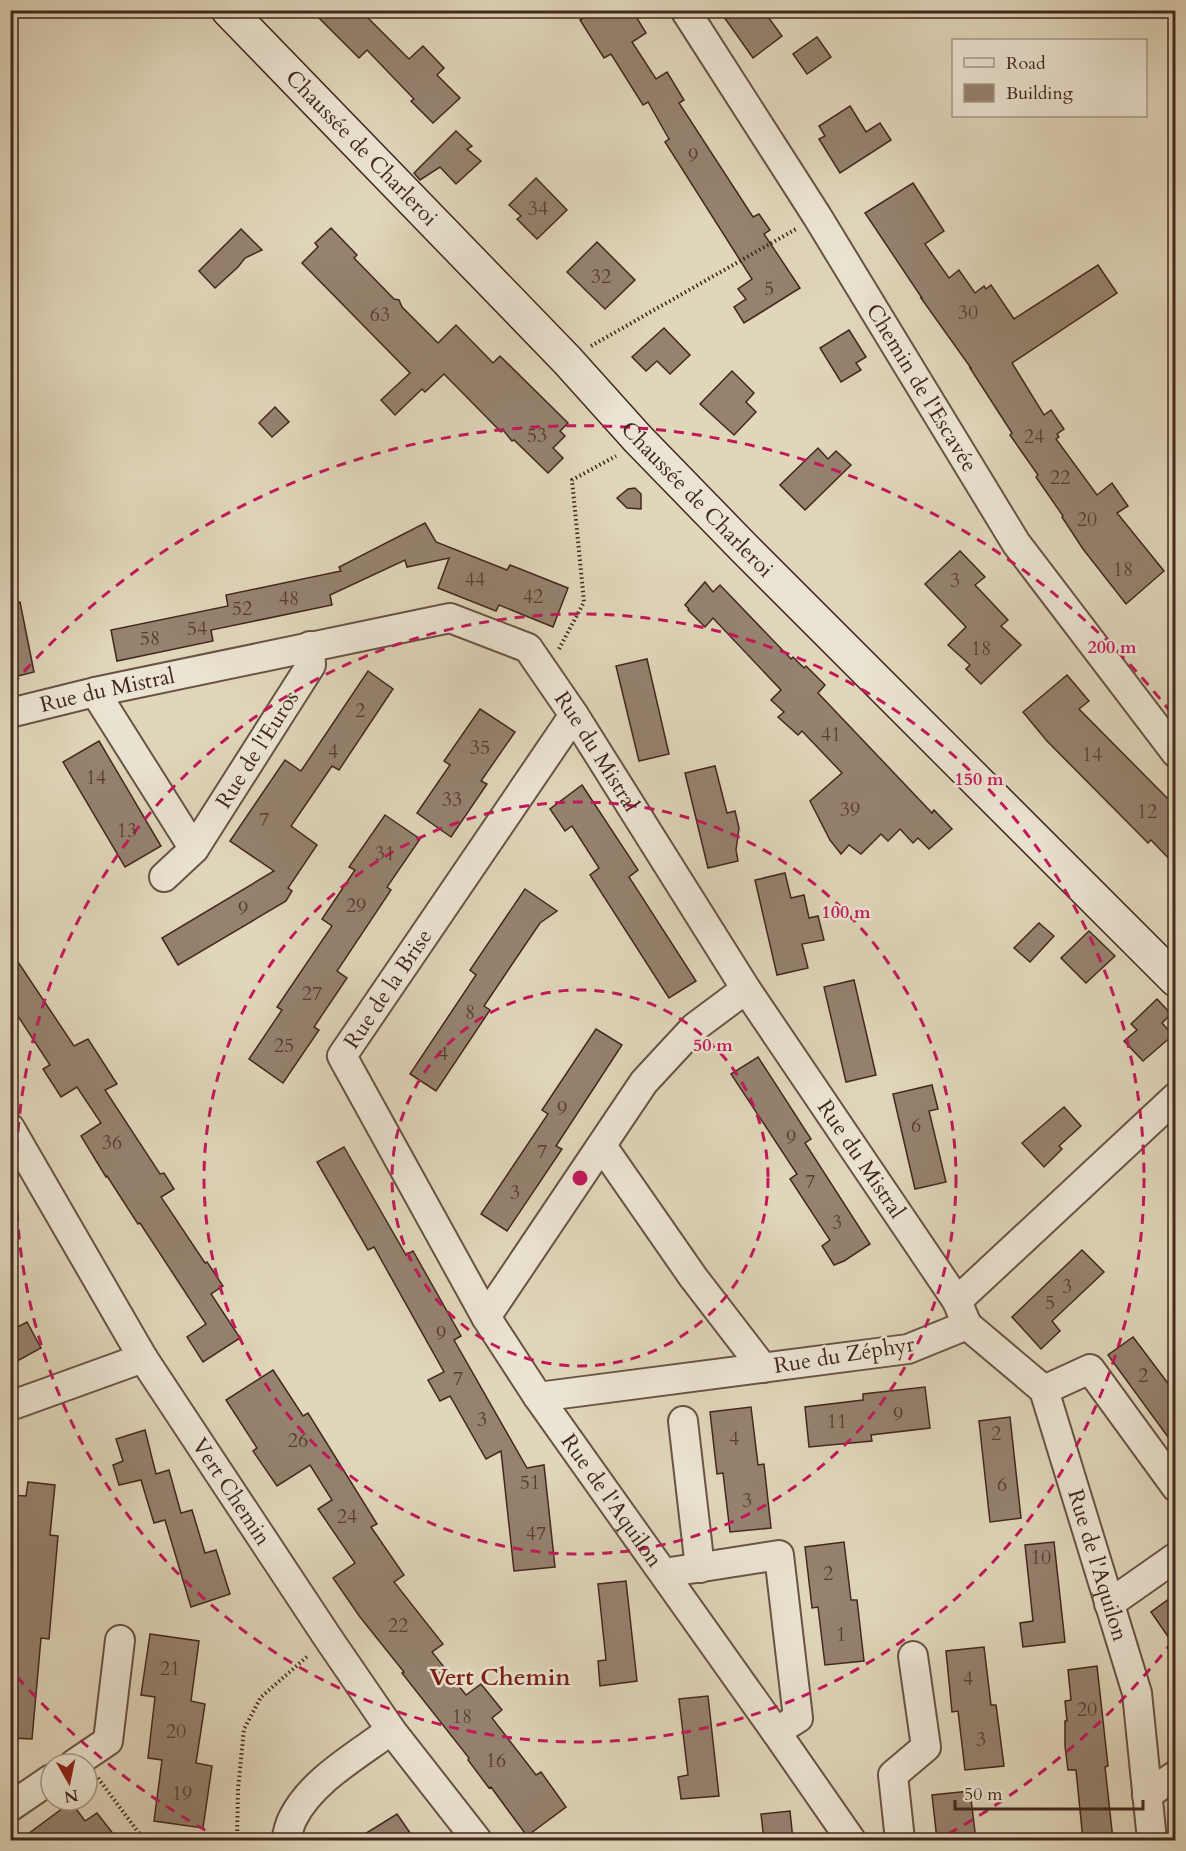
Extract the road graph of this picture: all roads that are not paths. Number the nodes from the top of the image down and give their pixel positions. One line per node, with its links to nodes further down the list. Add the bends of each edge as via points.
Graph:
1 (228, 10): 10 (main road, Chaussée de Charleroi, via 745,549)
2 (685, 10): 7 (street, Chemin de l'Escavée, via 817,216 1016,543)
3 (310, 646): 4 (street, Rue du Mistral); 6 (street, Rue du Mistral, via 450,618 528,648); 8 (street, Rue de l'Euros, via 311,665)
4 (95, 692): 5 (street, Rue du Mistral); 8 (street)
5 (10, 713)
6 (574, 715): 11 (street, Rue du Mistral); 16 (street, Rue de la Brise, via 342,1056)
7 (1176, 753)
8 (194, 849): 9 (street, Rue de l'Euros)
9 (164, 877)
10 (1176, 980)
11 (746, 989): 14 (street, via 695,1027 644,1082); 15 (street, Rue du Mistral)
12 (1176, 1097): 15 (street, Rue du Zéphyr)
13 (10, 1128): 17 (street, Vert Chemin)
14 (602, 1146): 16 (street); 18 (street, via 693,1277)
15 (962, 1313): 18 (street, Rue du Zéphyr, via 908,1349); 19 (street)
16 (486, 1317): 20 (street, Rue de la Brise)
17 (143, 1358): 21 (street); 30 (street, Vert Chemin)
18 (763, 1368): 20 (street, Rue du Zéphyr)
19 (1044, 1389): 23 (street, via 1090,1369); 27 (street, Rue de l'Aquilon)
20 (538, 1397): 26 (street, Rue de l'Aquilon)
21 (10, 1406)
22 (683, 1421): 25 (street)
23 (1176, 1487)
24 (1176, 1557): 27 (street)
25 (700, 1569): 26 (street); 31 (street, via 779,1555 798,1718)
26 (664, 1573): 31 (street, Rue de l'Aquilon)
27 (1109, 1604): 35 (street, Rue de l'Aquilon, via 1137,1693)
28 (120, 1640): 32 (street, via 108,1741)
29 (913, 1656): 40 (street, via 926,1747 893,1775)
30 (392, 1730): 37 (street, via 318,1784 292,1819); 38 (street, Vert Chemin)
31 (776, 1732): 39 (street, Rue de l'Aquilon)
32 (92, 1752)
33 (1176, 1775): 35 (street)
34 (39, 1787): 36 (street)
35 (1147, 1795): 41 (street, Rue de l'Aquilon)
36 (10, 1807)
37 (286, 1840)
38 (477, 1840)
39 (851, 1840)
40 (900, 1840)
41 (1152, 1840)

